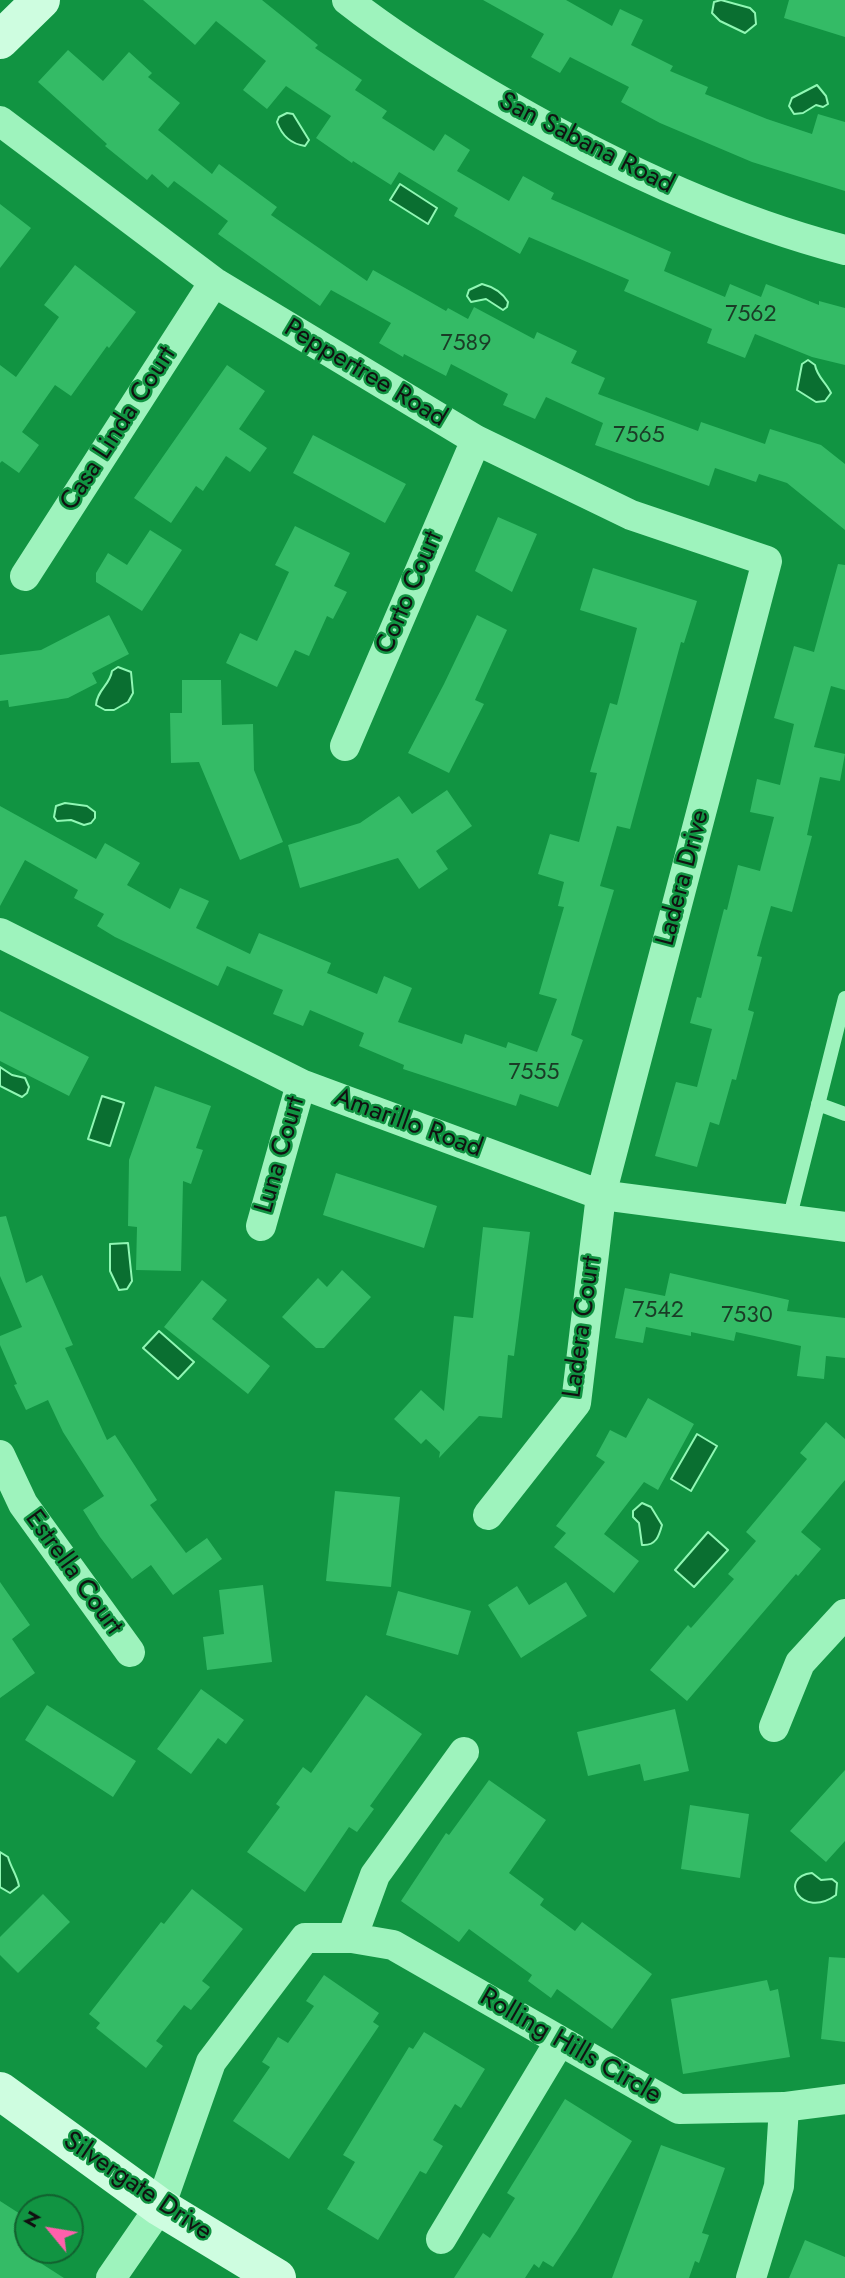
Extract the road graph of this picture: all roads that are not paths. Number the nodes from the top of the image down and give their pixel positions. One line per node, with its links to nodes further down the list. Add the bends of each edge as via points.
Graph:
1 (41, 0): 3 (street)
2 (347, 0): 5 (street, San Sabana Road, via 402,41 559,134 671,190 785,234)
3 (0, 40)
4 (0, 121): 6 (street, Peppertree Road)
5 (845, 250)
6 (214, 282): 7 (street, Peppertree Road); 9 (street, Casa Linda Court)
7 (476, 440): 8 (street, Peppertree Road, via 631,515); 10 (street, Corto Court)
8 (767, 561): 16 (street, Ladera Drive)
9 (25, 576)
10 (345, 746)
11 (0, 933): 13 (street, Amarillo Road)
12 (845, 998): 14 (lane)
13 (301, 1084): 16 (street, Amarillo Road); 18 (street, Luna Court)
14 (818, 1104): 15 (lane); 17 (lane)
15 (845, 1114)
16 (601, 1195): 17 (street, Amarillo Road); 21 (street, Ladera Court, via 576,1403)
17 (789, 1220): 19 (street, Amarillo Road)
18 (261, 1226)
19 (845, 1227)
20 (0, 1455): 23 (street, Estrella Court, via 23,1504)
21 (488, 1515)
22 (845, 1614): 24 (street, via 800,1663)
23 (130, 1651)
24 (774, 1727)
25 (464, 1752): 26 (street, via 374,1875)
26 (352, 1938): 27 (street, Rolling Hills Circle, via 393,1945); 31 (street, Rolling Hills Circle, via 305,1938 211,2062)
27 (559, 2041): 30 (street, Rolling Hills Circle, via 679,2109); 32 (street)
28 (0, 2091): 31 (street, Silvergate Drive)
29 (845, 2099): 30 (street, Rolling Hills Circle)
30 (784, 2107): 35 (street, via 779,2186)
31 (160, 2207): 33 (street); 34 (street, Silvergate Drive)
32 (441, 2239)
33 (111, 2278)
34 (277, 2278)
35 (751, 2278)

